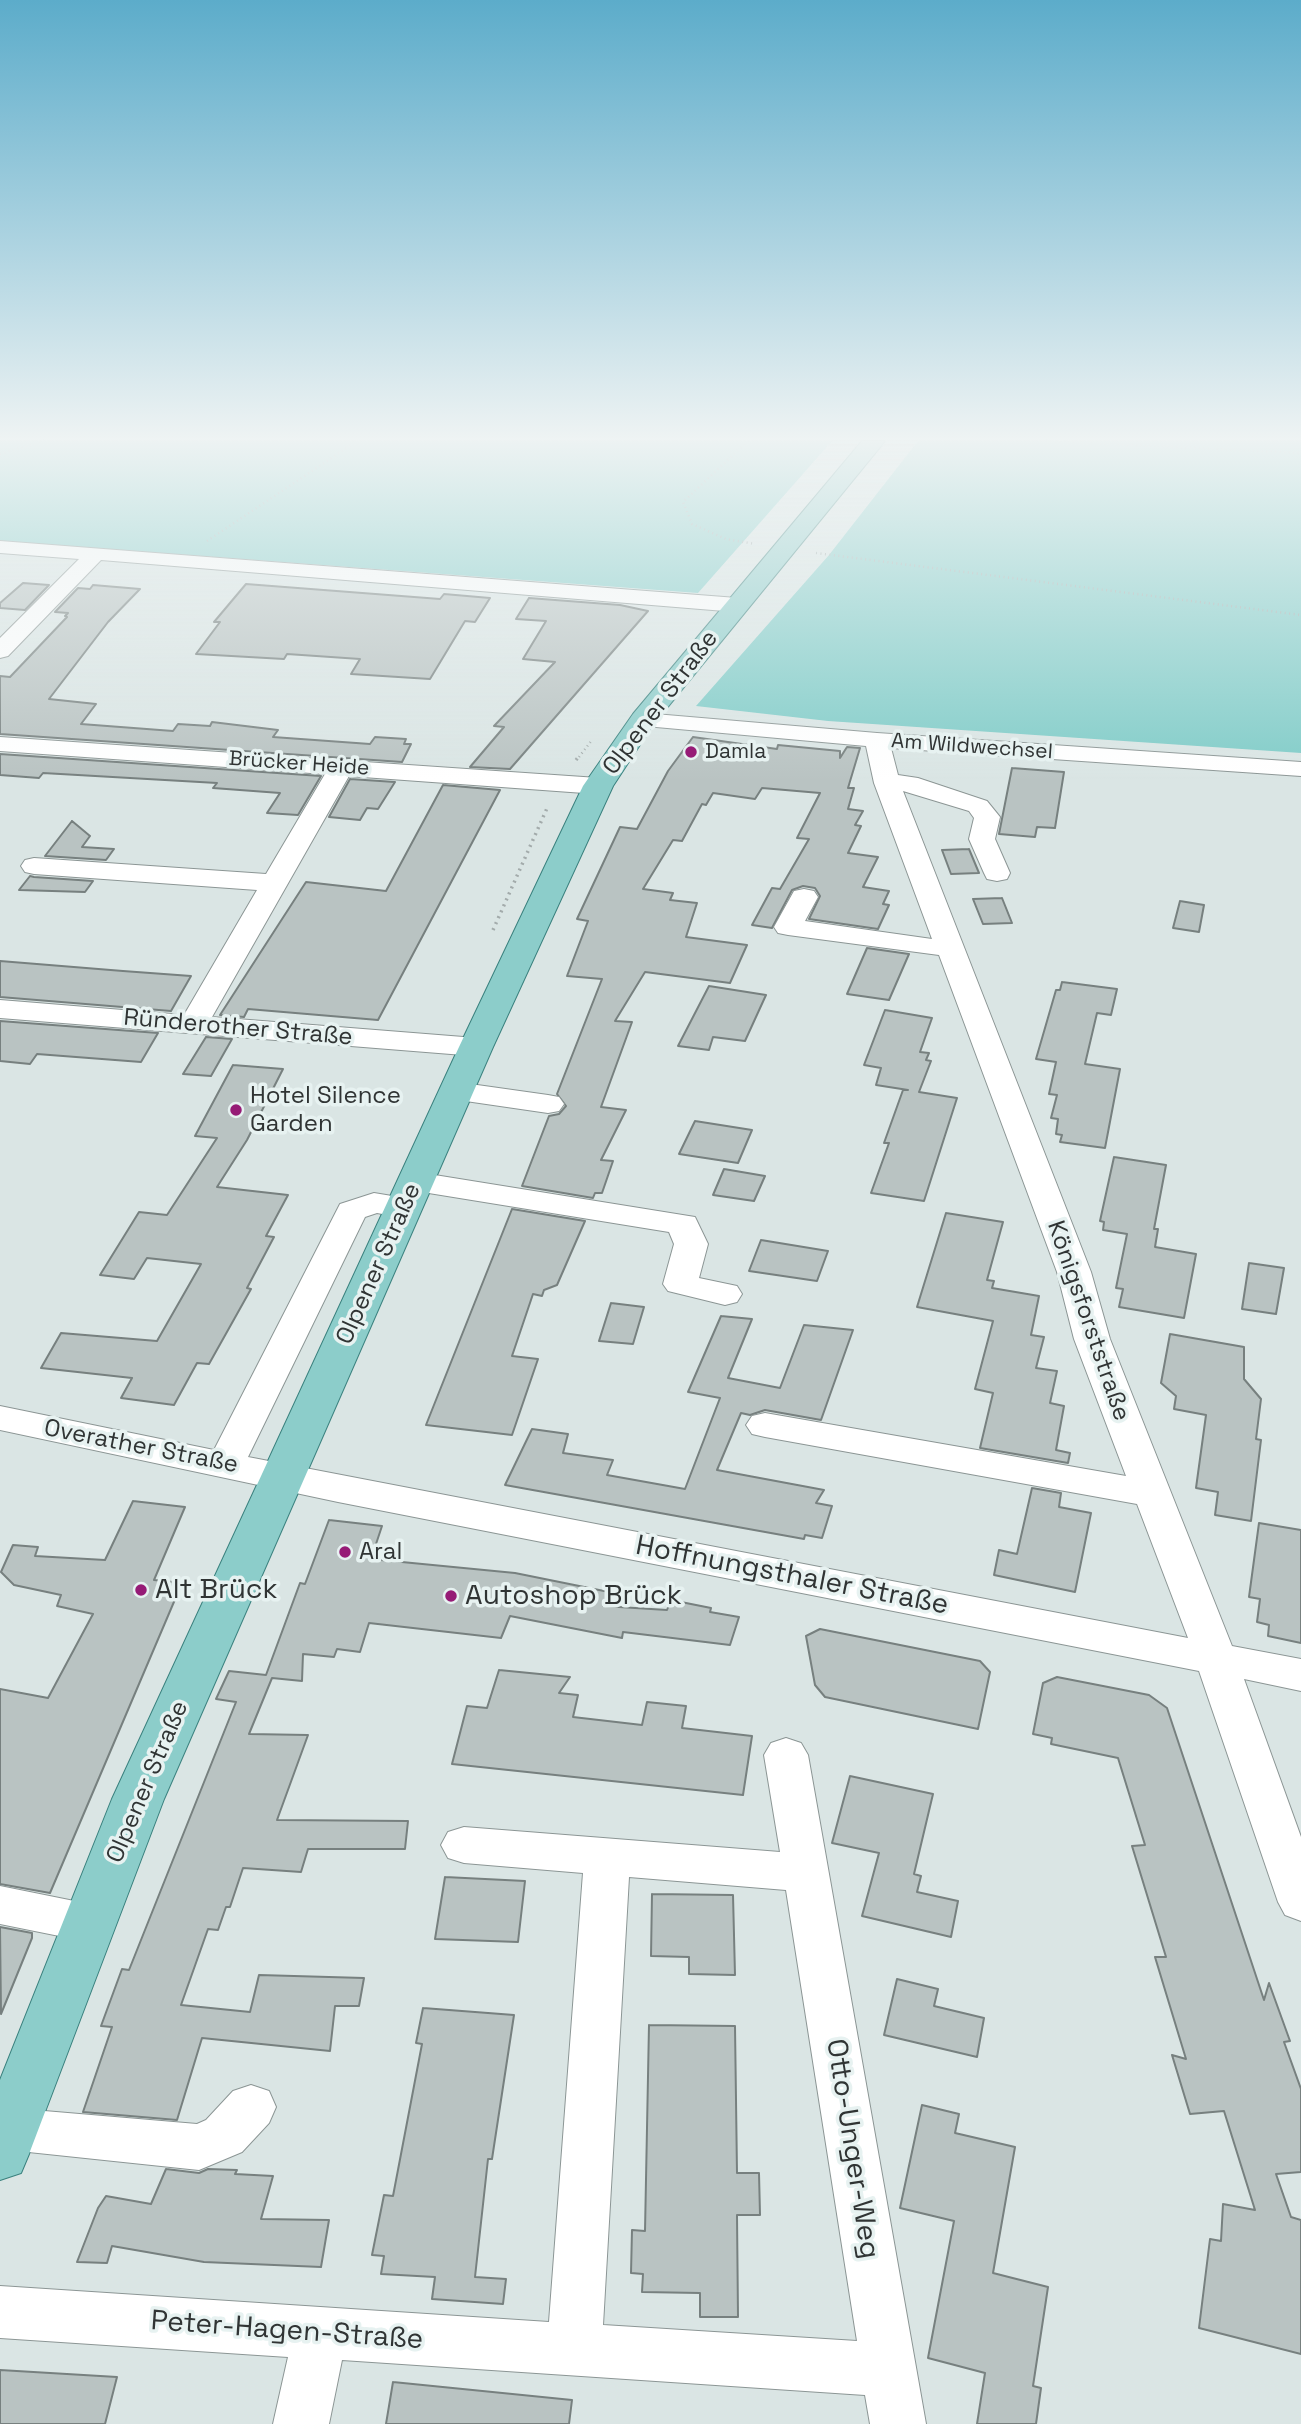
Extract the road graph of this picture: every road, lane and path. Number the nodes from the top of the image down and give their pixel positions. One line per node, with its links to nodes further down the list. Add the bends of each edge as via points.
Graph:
1 (95, 554): 9 (street)
2 (97, 554): 6 (street)
3 (187, 554): 6 (path)
4 (779, 554): 7 (main road, Olpener Straße)
5 (831, 554): 8 (path)
6 (180, 559): 7 (street)
7 (737, 605): 10 (main road, Olpener Straße)
8 (1301, 615)
9 (0, 651)
10 (643, 720): 12 (street, Am Wildwechsel); 18 (main road, Olpener Straße)
11 (593, 738): 16 (path)
12 (877, 740): 15 (street, Am Wildwechsel); 17 (street, Königsforststraße)
13 (0, 744): 14 (street, Brücker Heide)
14 (342, 766): 16 (street, Brücker Heide); 21 (street)
15 (1301, 769)
16 (559, 782): 18 (street, Brücker Heide)
17 (887, 783): 20 (street, via 909,783 978,806 987,817 982,839); 23 (street, Königsforststraße)
18 (598, 786): 26 (main road, Olpener Straße)
19 (34, 866): 21 (street)
20 (997, 873)
21 (274, 883): 25 (street)
22 (804, 897): 23 (street, via 788,927)
23 (949, 947): 35 (street, Königsforststraße, via 1074,1272 1088,1329)
24 (0, 1009): 25 (street, Ründerother Straße)
25 (193, 1024): 26 (street, Ründerother Straße)
26 (476, 1047): 27 (main road, Olpener Straße)
27 (456, 1091): 28 (street); 29 (main road, Olpener Straße)
28 (548, 1104)
29 (410, 1195): 30 (street, via 682,1224 691,1244 680,1284); 33 (street, via 352,1211); 34 (main road, Olpener Straße)
30 (725, 1294)
31 (0, 1418): 33 (street, Overather Straße)
32 (765, 1425): 35 (street)
33 (226, 1464): 34 (street, Overather Straße)
34 (282, 1478): 36 (street, Hoffnungsthaler Straße); 44 (main road, Olpener Straße, via 138,1799)
35 (1151, 1493): 36 (street, Königsforststraße)
36 (1216, 1658): 37 (street, Hoffnungsthaler Straße); 42 (street, Königsforststraße)
37 (1301, 1675)
38 (786, 1755): 41 (street, Otto-Unger-Weg)
39 (464, 1846): 40 (street)
40 (607, 1857): 41 (street); 49 (street)
41 (806, 1873): 50 (street, Otto-Unger-Weg)
42 (1301, 1902)
43 (0, 1905): 44 (street)
44 (89, 1923): 46 (main road, Olpener Straße)
45 (251, 2107): 46 (street, via 224,2136 198,2147)
46 (6, 2130)
47 (0, 2312): 48 (street, Peter-Hagen-Straße)
48 (320, 2333): 49 (street, Peter-Hagen-Straße); 51 (street)
49 (575, 2350): 50 (street, Peter-Hagen-Straße)
50 (888, 2370): 52 (street, Otto-Unger-Weg)
51 (301, 2424)
52 (898, 2424)

